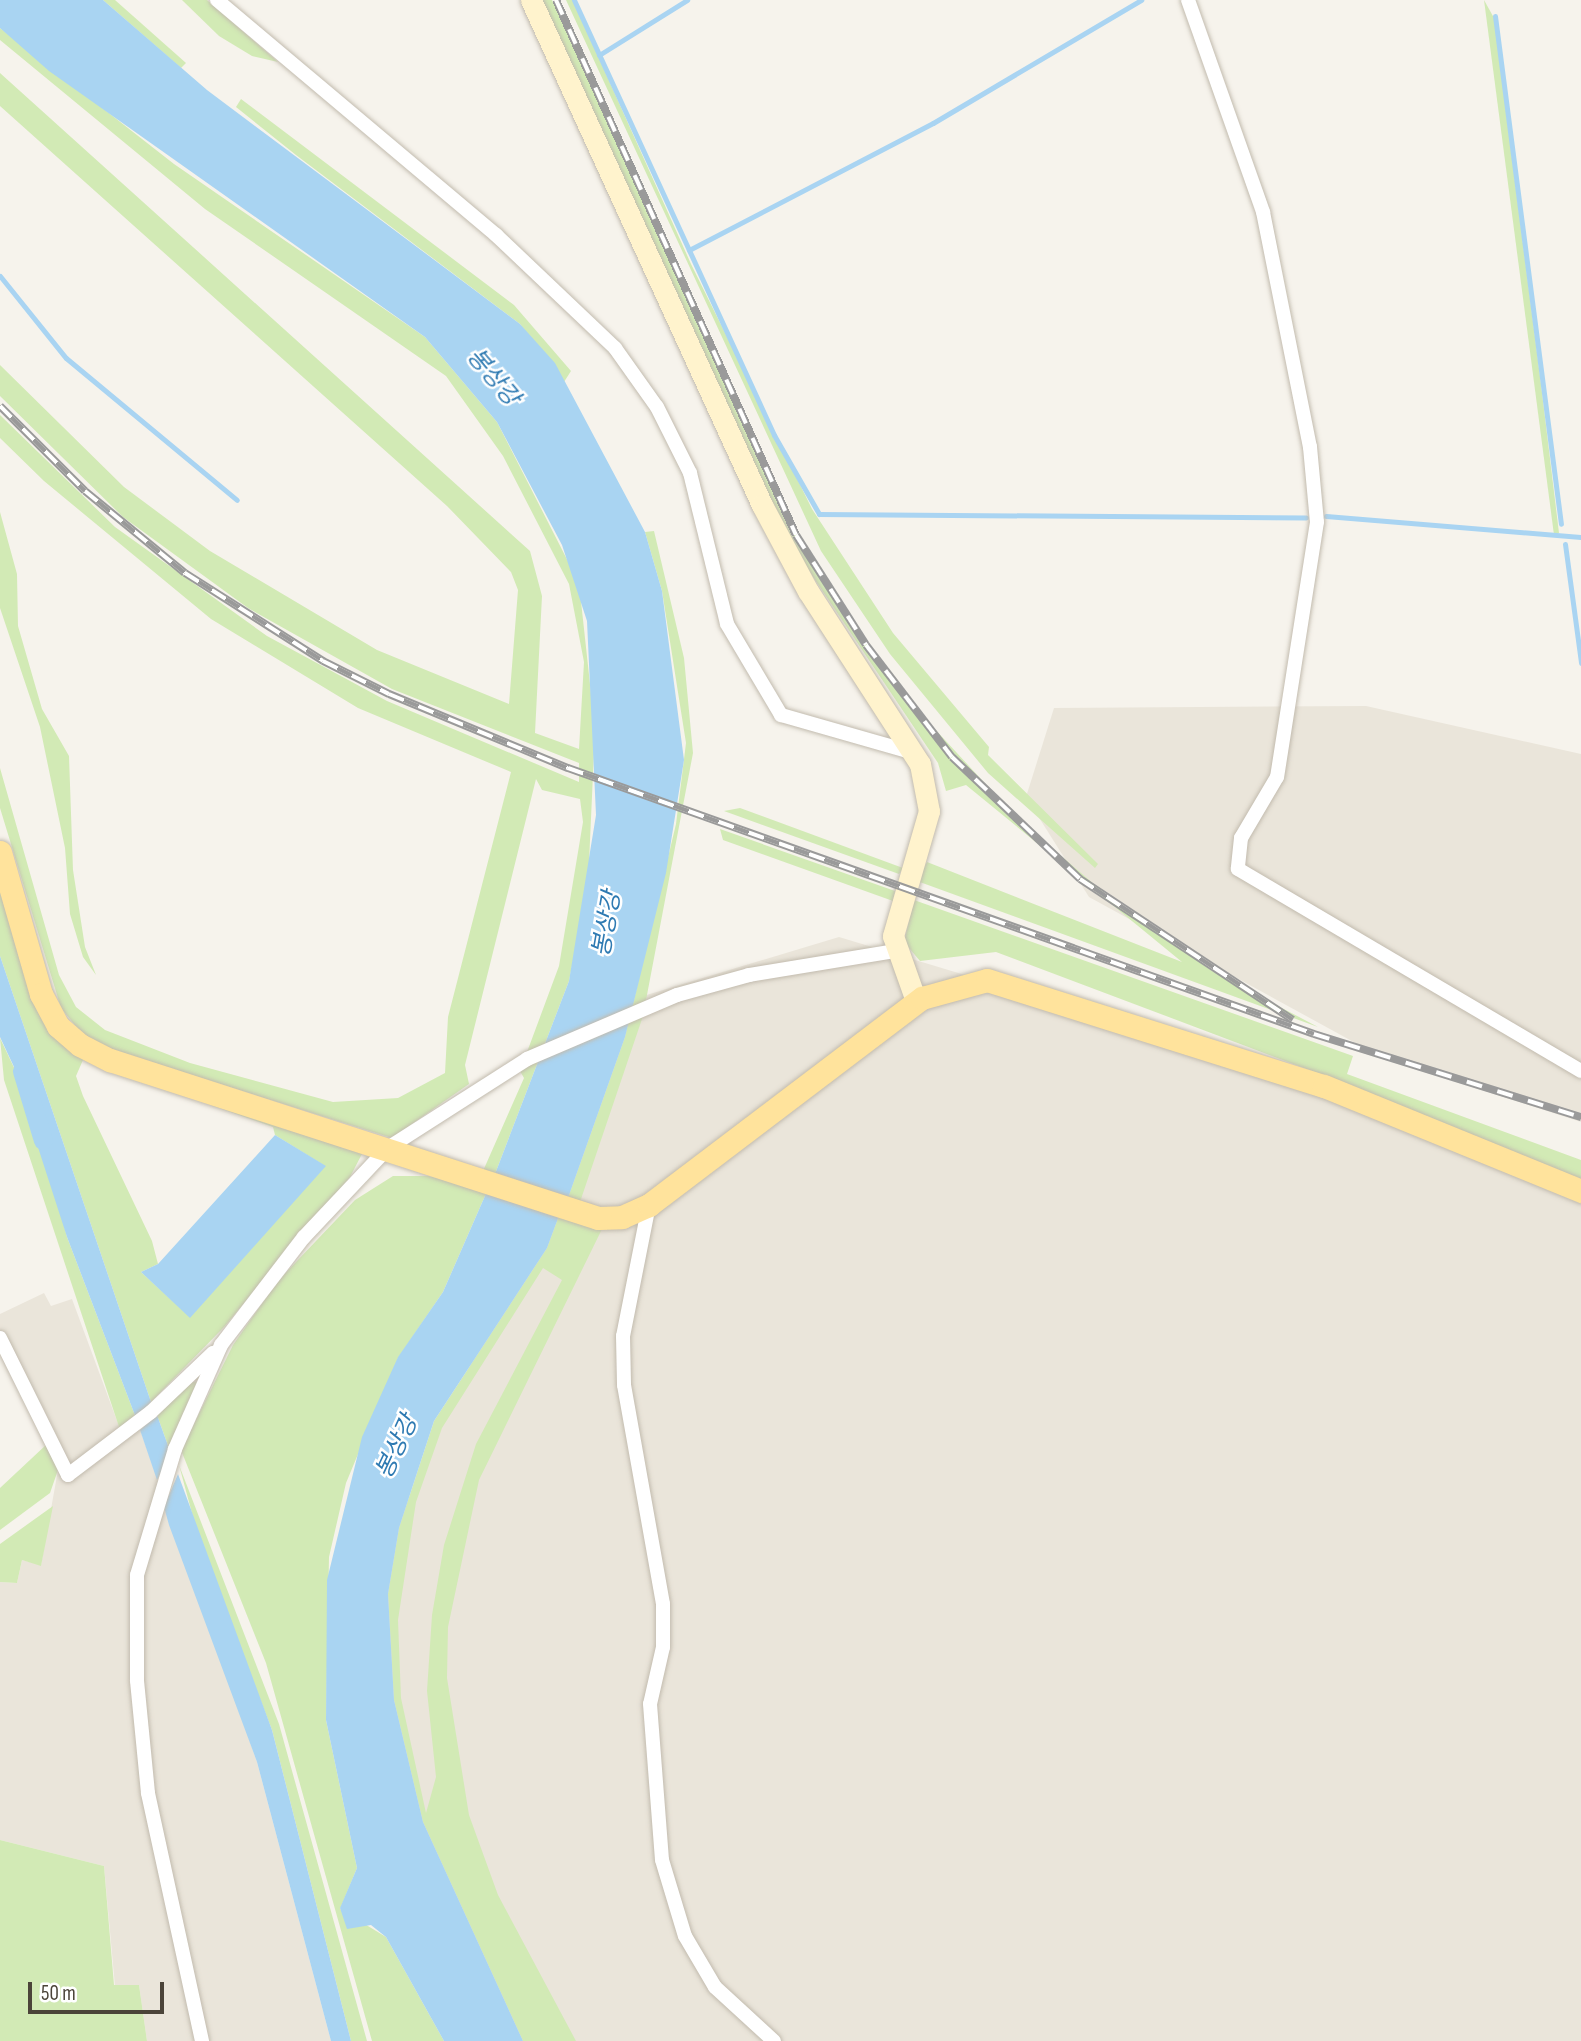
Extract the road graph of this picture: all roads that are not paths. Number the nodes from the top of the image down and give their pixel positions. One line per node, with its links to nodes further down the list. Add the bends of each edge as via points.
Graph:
1 (217, 0): 4 (street, via 496,235 615,348 657,407 690,472 727,624 781,715)
2 (531, 0): 4 (street, via 773,527)
3 (1188, 0): 8 (street, via 1263,212 1310,447 1317,523 1277,777 1241,838 1238,869)
4 (915, 753): 6 (street, via 929,811 897,909)
5 (0, 852): 9 (main road, via 41,994 69,1037 110,1060)
6 (895, 951): 7 (street); 9 (street, via 749,975 641,1008 527,1059)
7 (916, 1001): 10 (main road, via 961,983 1010,982 1324,1086); 11 (main road)
8 (1581, 1071)
9 (388, 1148): 11 (main road, via 598,1217 622,1217); 13 (street, via 304,1237)
10 (1581, 1191)
11 (649, 1205): 15 (street, via 623,1336 624,1385 663,1604 663,1647 650,1704 662,1860 685,1936 715,1987)
12 (0, 1338): 13 (street, via 68,1475 151,1412)
13 (221, 1345): 14 (street, via 175,1448 137,1575 137,1680 148,1793)
14 (202, 2041)
15 (774, 2041)

